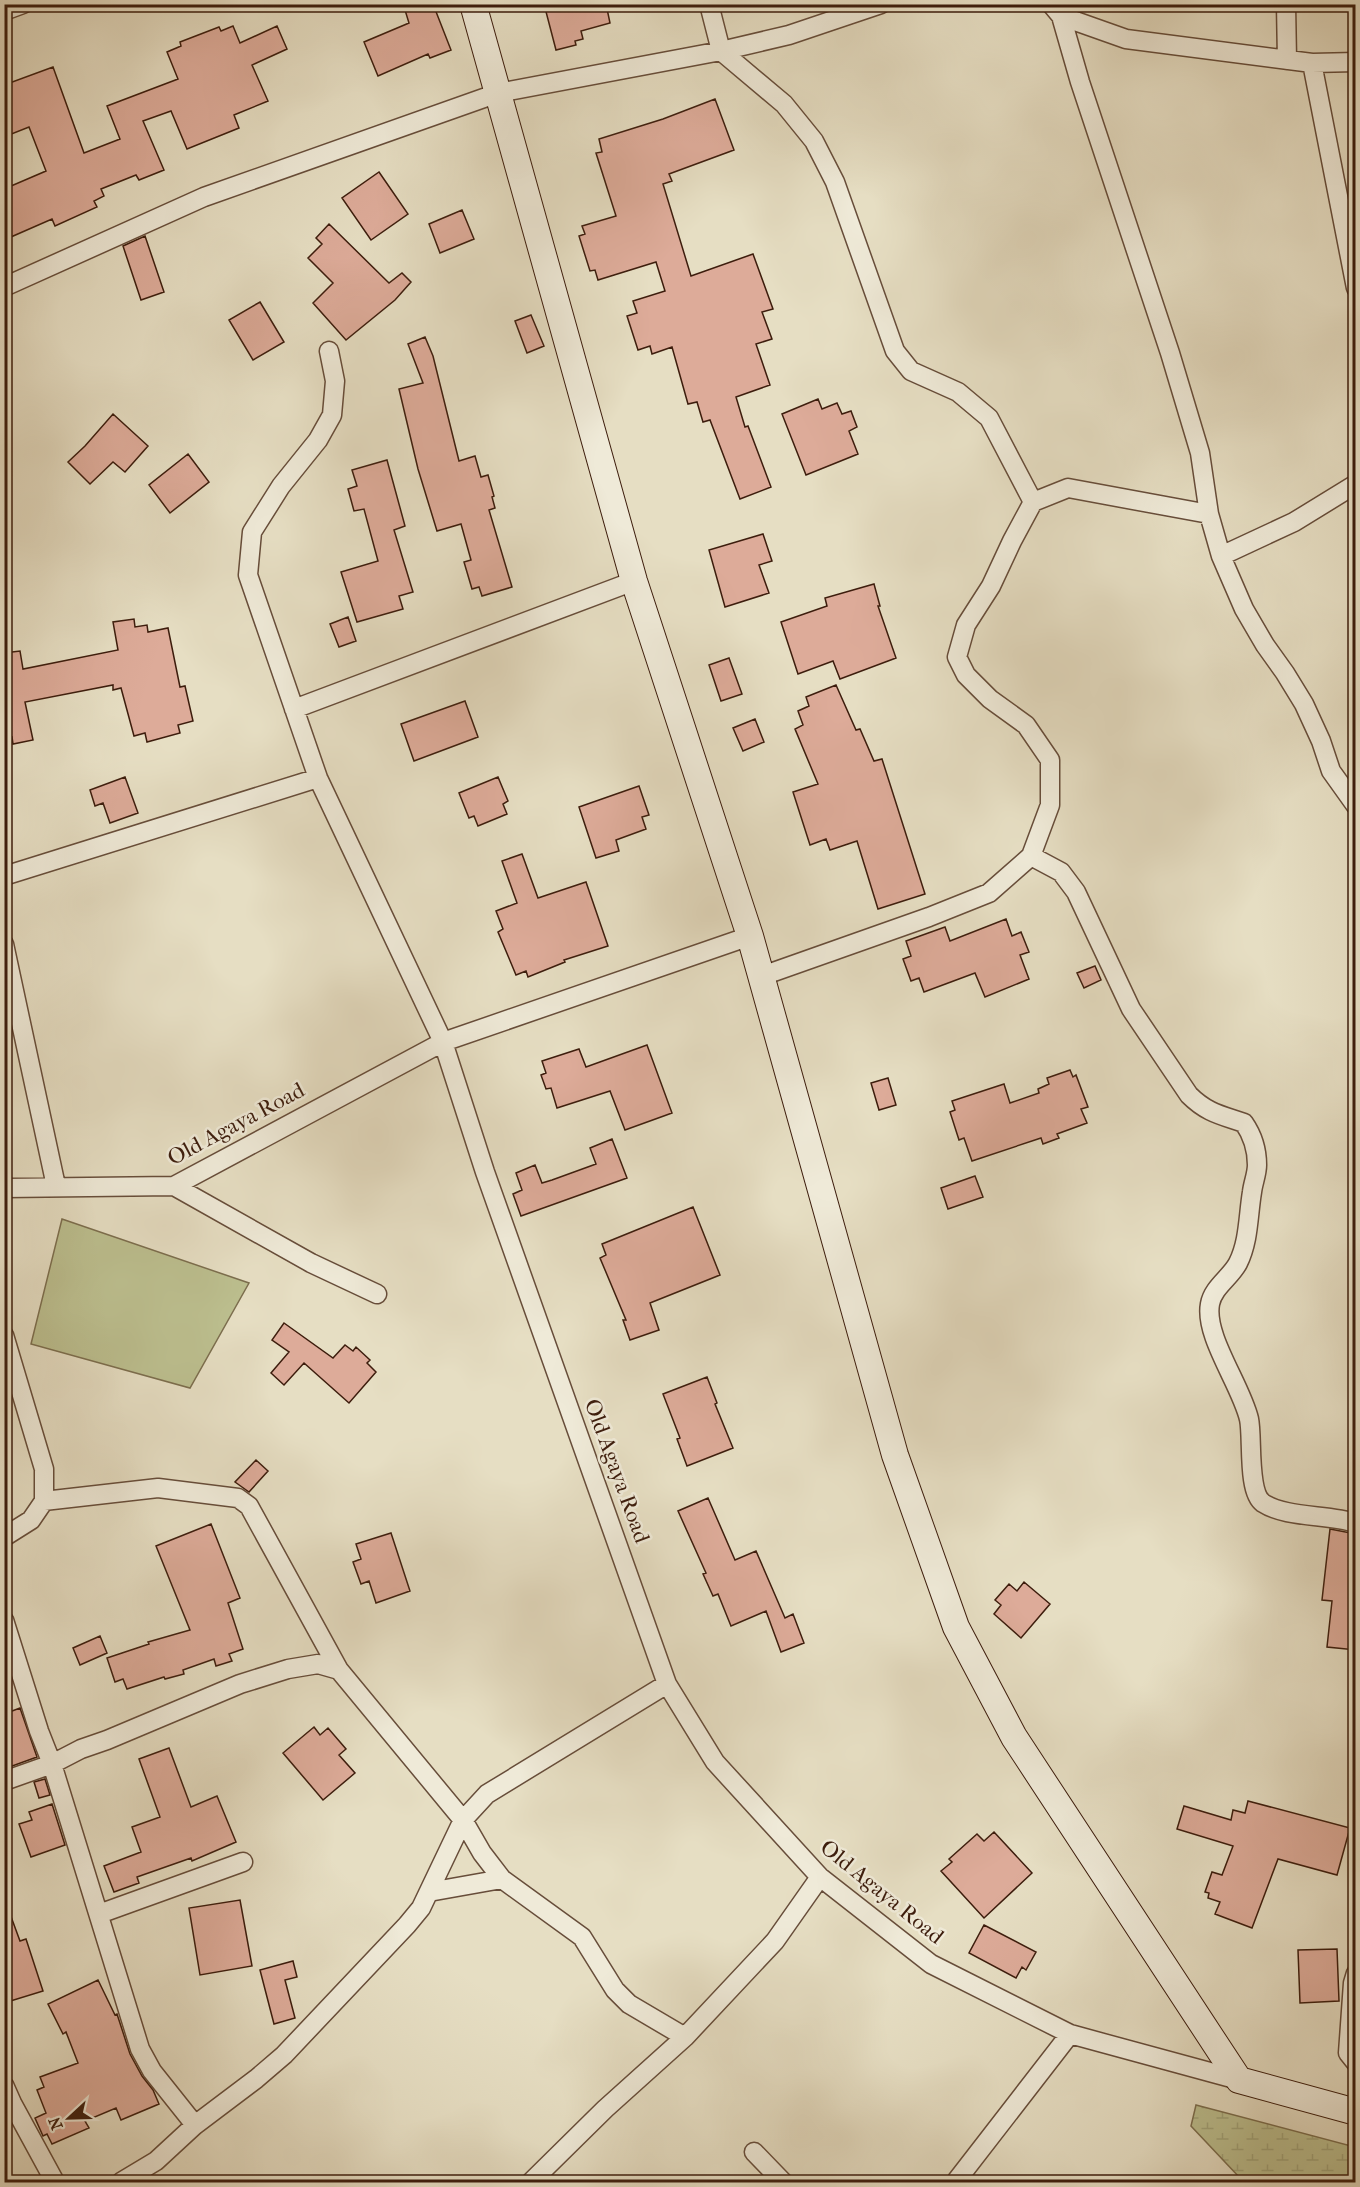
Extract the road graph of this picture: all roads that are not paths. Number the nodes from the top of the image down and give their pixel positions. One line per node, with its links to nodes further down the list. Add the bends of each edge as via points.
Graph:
1 (23, 4): 7 (street)
2 (473, 4): 12 (street)
3 (709, 4): 8 (street)
4 (881, 4): 8 (street, via 789,35)
5 (1286, 4): 9 (street)
6 (1056, 10): 9 (street, via 1126,39); 18 (street, via 1170,353 1200,453)
7 (4, 11)
8 (721, 51): 12 (street); 17 (street, via 784,104 814,141 835,182 895,351 911,371 958,392 989,418)
9 (1287, 60): 11 (street)
10 (1356, 62): 11 (street)
11 (1312, 63): 14 (street)
12 (498, 93): 13 (street, via 204,197); 20 (street)
13 (4, 287)
14 (1356, 288)
15 (329, 351): 21 (street, via 336,381 332,415 252,532 248,575)
16 (1356, 484): 19 (street, via 1294,522)
17 (1033, 502): 18 (street, via 1068,488); 24 (street, via 991,586 966,625 957,657 966,675 990,699 1026,725 1050,760 1050,805)
18 (1209, 514): 19 (street)
19 (1221, 556): 23 (street, via 1244,609 1304,704 1331,771)
20 (634, 581): 21 (street); 26 (street)
21 (294, 709): 22 (street)
22 (318, 778): 25 (street); 29 (street)
23 (1356, 806)
24 (1031, 856): 28 (street, via 989,893); 36 (street, via 1061,872 1076,892 1131,1009 1189,1095 1200,1107 1244,1123 1251,1134 1257,1168 1246,1246 1237,1266 1215,1291 1209,1322 1249,1420 1254,1489 1261,1502 1283,1511)
25 (4, 876)
26 (750, 936): 28 (street); 29 (street)
27 (4, 945): 30 (street)
28 (762, 976): 53 (street, via 895,1455 956,1627 1014,1737)
29 (442, 1042): 31 (street, Old Agaya Road); 40 (street, Old Agaya Road)
30 (56, 1186): 31 (street, Old Agaya Road); 32 (street, Old Agaya Road)
31 (174, 1186): 33 (street, via 311,1263)
32 (4, 1188)
33 (377, 1294)
34 (4, 1335): 35 (street, via 44,1469)
35 (44, 1500): 37 (street, via 31,1520); 39 (street, via 158,1488 238,1498 249,1506)
36 (1356, 1523)
37 (4, 1536)
38 (4, 1620): 41 (street)
39 (339, 1670): 41 (street, via 318,1664 240,1684); 43 (street)
40 (667, 1684): 43 (street, via 496,1788); 45 (street, Old Agaya Road, via 715,1762)
41 (52, 1764): 42 (street); 48 (street)
42 (4, 1782)
43 (463, 1820): 46 (street); 47 (street)
44 (243, 1862): 48 (street)
45 (820, 1877): 50 (street, Old Agaya Road, via 931,1964); 51 (street, via 775,1941)
46 (502, 1879): 47 (street); 51 (street, via 582,1937 615,1990 629,2004)
47 (429, 1892): 56 (street, via 407,1925 284,2055)
48 (99, 1914): 56 (street, via 140,2049 152,2071)
49 (1356, 1973): 52 (street, via 1348,2053)
50 (1070, 2034): 53 (street, Old Agaya Road); 62 (street)
51 (685, 2037): 60 (street)
52 (1356, 2063)
53 (1239, 2080): 55 (street)
54 (4, 2085): 58 (street)
55 (1356, 2112)
56 (195, 2125): 59 (street, via 156,2161)
57 (754, 2152): 61 (street)
58 (55, 2182)
59 (121, 2182)
60 (531, 2182)
61 (783, 2182)
62 (957, 2182)

